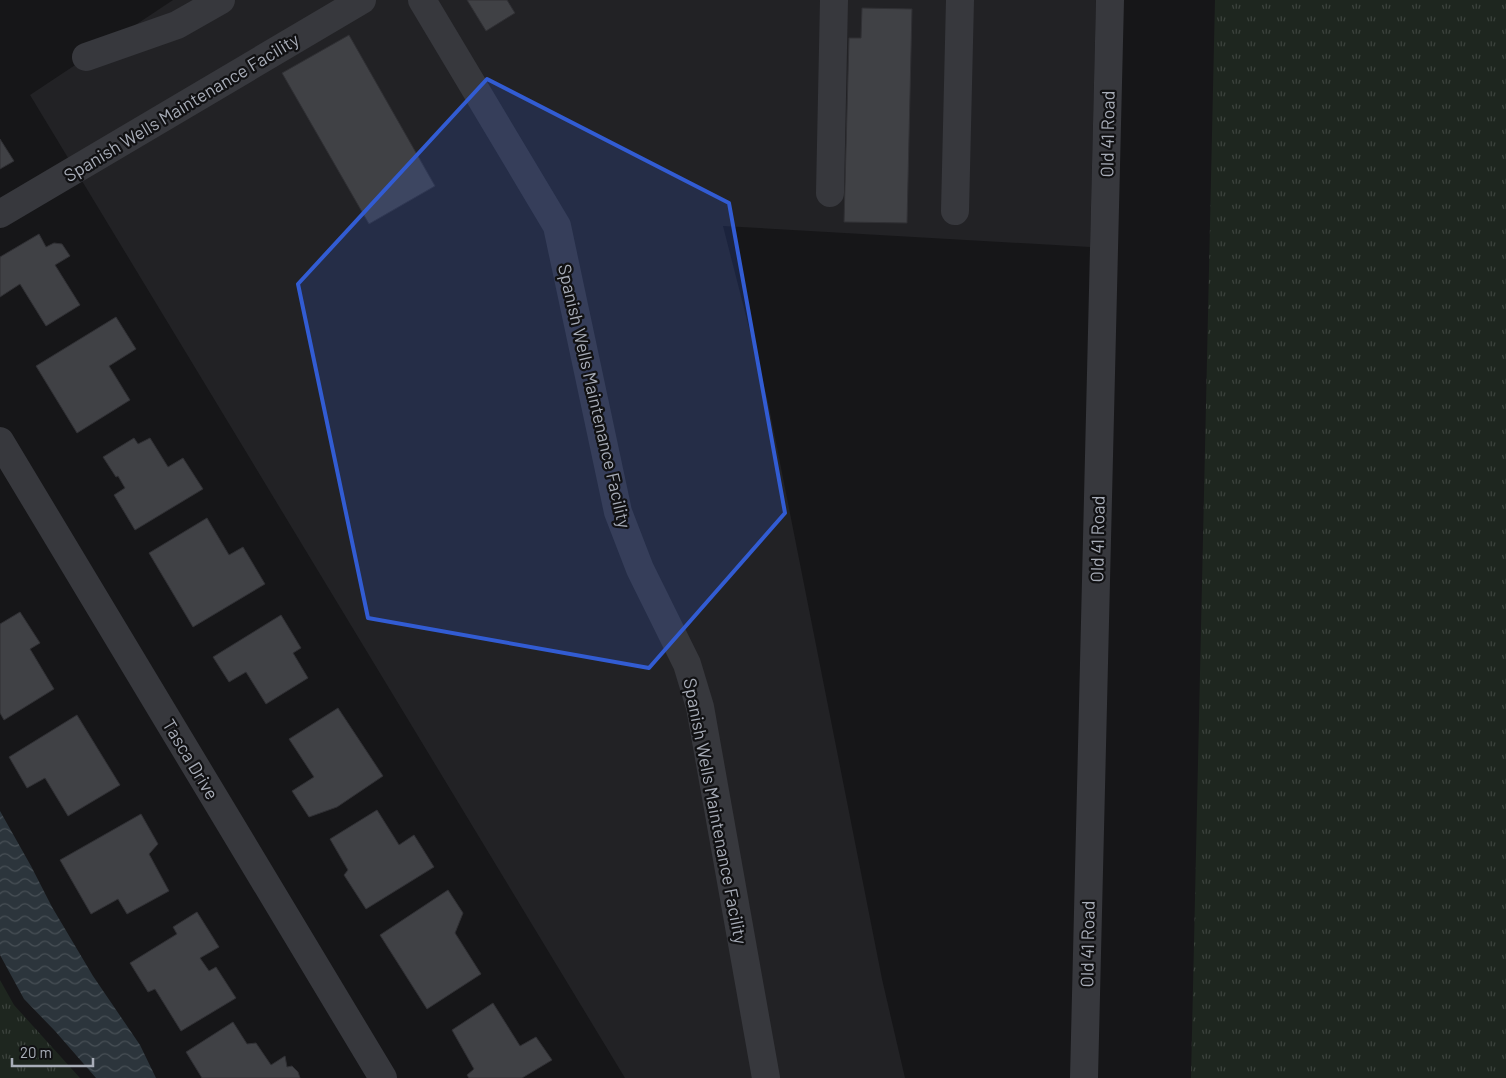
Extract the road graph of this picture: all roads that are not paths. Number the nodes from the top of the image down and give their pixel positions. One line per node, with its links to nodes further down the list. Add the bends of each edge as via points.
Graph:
1 (221, 0): 7 (street, via 177,26)
2 (362, 0): 10 (street, Spanish Wells Maintenance Facility)
3 (422, 0): 13 (street, Spanish Wells Maintenance Facility, via 557,226 618,512 640,569 687,664 700,707)
4 (834, 0): 8 (street)
5 (960, 0): 9 (street)
6 (1110, 0): 14 (street, Old 41 Road)
7 (86, 57)
8 (830, 192)
9 (955, 211)
10 (0, 214)
11 (0, 441): 12 (street, Tasca Drive)
12 (383, 1078)
13 (766, 1078)
14 (1084, 1078)

